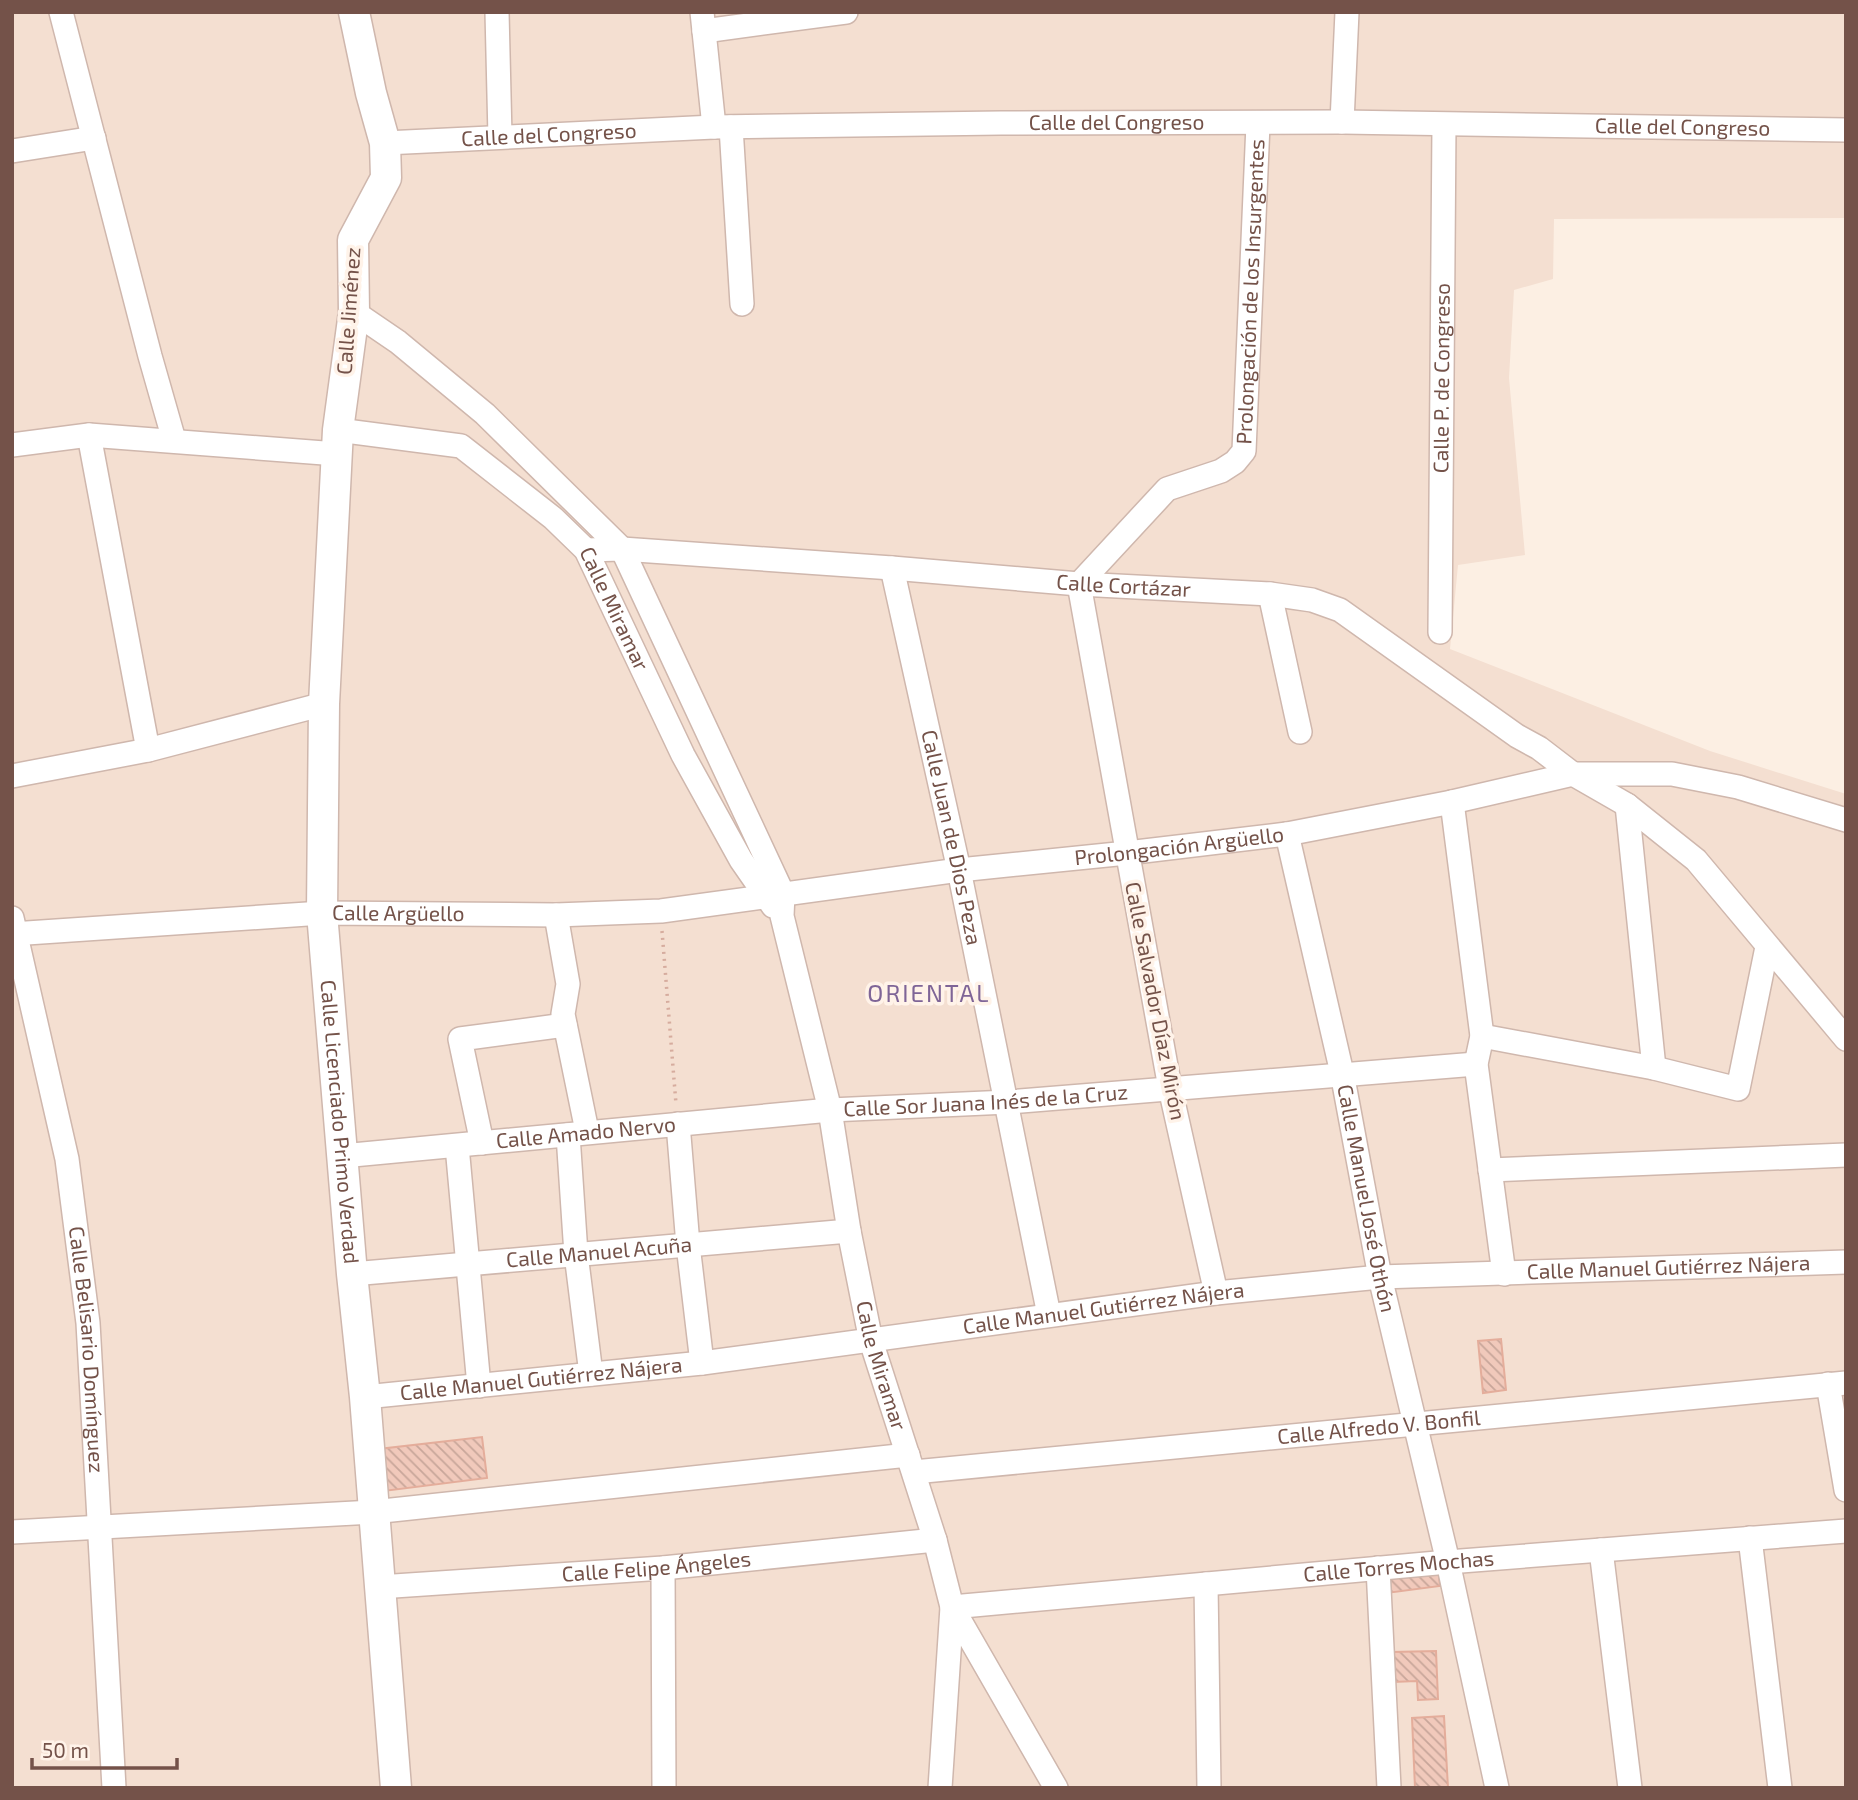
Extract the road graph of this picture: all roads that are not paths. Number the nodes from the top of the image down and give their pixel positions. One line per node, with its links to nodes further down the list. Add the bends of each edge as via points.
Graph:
1 (61, 12): 13 (street)
2 (354, 12): 14 (street, Calle Jiménez)
3 (497, 12): 12 (street)
4 (846, 12): 6 (street)
5 (1347, 12): 7 (street)
6 (703, 22): 10 (street)
7 (1342, 122): 8 (street, Calle del Congreso); 9 (street, Calle del Congreso)
8 (1258, 124): 10 (street, Calle del Congreso); 25 (street, Prolongación de los Insurgentes, via 1244,451 1221,471 1167,489)
9 (1444, 125): 11 (street, Calle del Congreso); 27 (street, Calle P. de Congreso)
10 (722, 127): 12 (street, Calle del Congreso); 16 (street)
11 (1846, 130)
12 (500, 137): 14 (street, Calle del Congreso)
13 (94, 138): 15 (street); 19 (street)
14 (385, 143): 17 (street, Calle Jiménez, via 386,178 354,240)
15 (12, 151)
16 (742, 304)
17 (354, 312): 20 (street, Calle Jiménez); 22 (street, via 485,414)
18 (89, 435): 19 (street, Calle Miramar); 21 (street, Calle Miramar); 30 (street)
19 (174, 440): 20 (street, Calle Miramar)
20 (338, 442): 23 (street, Calle Miramar, via 461,446); 28 (street, Calle Licenciado Primo Verdad)
21 (12, 444)
22 (622, 549): 23 (street, Calle Cortázar); 24 (street, Calle Cortázar); 39 (street, Calle Miramar)
23 (586, 550): 39 (street, Calle Miramar, via 683,755 741,860)
24 (892, 568): 25 (street, Calle Cortázar); 38 (street, Calle Juan de Dios Peza)
25 (1079, 584): 26 (street, Calle Cortázar); 37 (street, Calle Salvador Díaz Mirón)
26 (1270, 594): 29 (street); 31 (street, Calle Cortázar, via 1312,600 1340,610)
27 (1440, 632)
28 (324, 704): 30 (street); 40 (street, Calle Licenciado Primo Verdad)
29 (1300, 732)
30 (148, 750): 32 (street)
31 (1573, 774): 33 (street, Prolongación Argüello); 34 (street, Calle Cortázar); 35 (street, Prolongación Argüello, via 1672,774 1738,787)
32 (12, 776)
33 (1452, 802): 36 (street, Prolongación Argüello); 45 (street)
34 (1628, 805): 43 (street, Calle Cortázar, via 1696,860); 48 (street)
35 (1846, 820)
36 (1287, 834): 37 (street, Prolongación Argüello); 49 (street, Calle Manuel José Othón)
37 (1127, 853): 38 (street, Prolongación Argüello); 50 (street, Calle Salvador Díaz Mirón)
38 (959, 870): 39 (street, Prolongación Argüello); 51 (street, Calle Juan de Dios Peza)
39 (777, 902): 41 (street, Calle Argüello); 52 (street, Calle Miramar)
40 (322, 913): 41 (street, Calle Argüello); 42 (street, Calle Argüello); 58 (street, Calle Licenciado Primo Verdad)
41 (556, 915): 44 (street, via 568,984)
42 (14, 929): 80 (street, Calle Belisario Domínguez, via 68,1172 88,1323)
43 (1767, 947): 46 (street, Calle Cortázar); 48 (street, via 1738,1089)
44 (565, 1025): 54 (street); 55 (street, via 460,1039)
45 (1482, 1036): 47 (street); 48 (street)
46 (1846, 1039)
47 (1476, 1064): 49 (street, Calle Sor Juana Inés de la Cruz); 59 (street)
48 (1654, 1068)
49 (1342, 1073): 50 (street, Calle Sor Juana Inés de la Cruz); 67 (street, Calle Manuel José Othón)
50 (1170, 1088): 51 (street, Calle Sor Juana Inés de la Cruz); 68 (street, Calle Salvador Díaz Mirón)
51 (1008, 1102): 52 (street, Calle Sor Juana Inés de la Cruz); 69 (street, Calle Juan de Dios Peza)
52 (830, 1111): 53 (street, Calle Amado Nervo); 60 (street, Calle Miramar)
53 (678, 1125): 54 (street, Calle Amado Nervo); 61 (street)
54 (577, 1133): 55 (street, Calle Amado Nervo); 62 (street)
55 (482, 1143): 56 (street, Calle Amado Nervo)
56 (457, 1146): 58 (street, Calle Amado Nervo); 64 (street)
57 (1846, 1154): 59 (street)
58 (342, 1156): 65 (street, Calle Licenciado Primo Verdad)
59 (1490, 1170): 66 (street)
60 (849, 1231): 61 (street, Calle Manuel Acuña); 70 (street, Calle Miramar)
61 (688, 1245): 62 (street, Calle Manuel Acuña); 71 (street)
62 (576, 1254): 64 (street, Calle Manuel Acuña); 72 (street)
63 (1846, 1262): 66 (street, Calle Manuel Gutiérrez Nájera)
64 (467, 1265): 65 (street, Calle Manuel Acuña); 74 (street)
65 (352, 1274): 75 (street, Calle Licenciado Primo Verdad)
66 (1504, 1274): 67 (street, Calle Manuel Gutiérrez Nájera)
67 (1380, 1277): 68 (street, Calle Manuel Gutiérrez Nájera); 76 (street, Calle Manuel José Othón)
68 (1216, 1293): 69 (street, Calle Manuel Gutiérrez Nájera)
69 (1049, 1315): 70 (street, Calle Manuel Gutiérrez Nájera)
70 (870, 1341): 71 (street, Calle Manuel Gutiérrez Nájera); 77 (street, Calle Miramar)
71 (702, 1363): 72 (street, Calle Manuel Gutiérrez Nájera)
72 (591, 1374): 74 (street, Calle Manuel Gutiérrez Nájera)
73 (1837, 1383): 76 (street, Calle Alfredo V. Bonfil); 78 (street)
74 (479, 1386): 75 (street, Calle Manuel Gutiérrez Nájera)
75 (365, 1397): 79 (street, Calle Licenciado Primo Verdad)
76 (1415, 1424): 77 (street, Calle Alfredo V. Bonfil); 86 (street, Calle Manuel José Othón)
77 (911, 1463): 79 (street); 84 (street, Calle Miramar)
78 (1846, 1490)
79 (373, 1512): 80 (street); 90 (street, Calle Licenciado Primo Verdad)
80 (99, 1527): 82 (street); 92 (street, Calle Belisario Domínguez)
81 (1846, 1531): 83 (street, Calle Torres Mochas)
82 (12, 1532)
83 (1750, 1538): 85 (street, Calle Torres Mochas); 101 (street)
84 (935, 1540): 87 (street, Calle Felipe Ángeles); 91 (street, Calle Miramar)
85 (1601, 1550): 86 (street, Calle Torres Mochas); 100 (street)
86 (1448, 1562): 88 (street, Calle Torres Mochas); 99 (street, Calle Manuel José Othón)
87 (663, 1567): 90 (street, Calle Felipe Ángeles); 94 (street)
88 (1378, 1568): 89 (street, Calle Torres Mochas); 98 (street)
89 (1206, 1584): 91 (street, Calle Torres Mochas); 97 (street)
90 (379, 1587): 93 (street, Calle Licenciado Primo Verdad)
91 (951, 1607): 95 (street); 96 (street, Calle Miramar)
92 (114, 1788)
93 (396, 1788)
94 (664, 1788)
95 (940, 1788)
96 (1056, 1788)
97 (1209, 1788)
98 (1389, 1788)
99 (1497, 1788)
100 (1630, 1788)
101 (1780, 1788)

